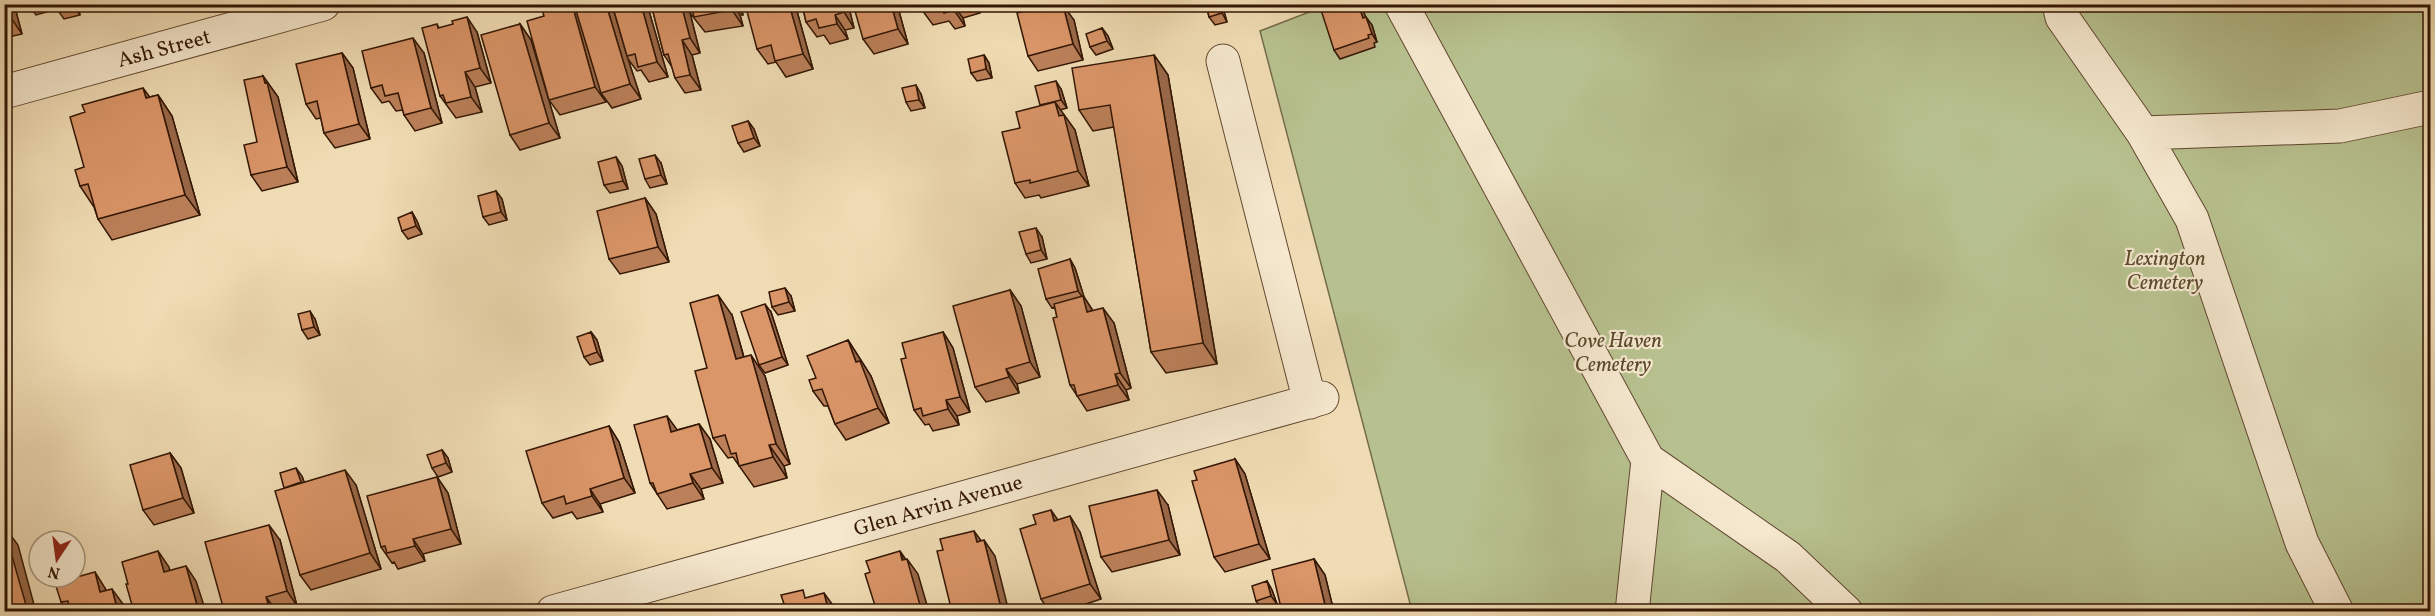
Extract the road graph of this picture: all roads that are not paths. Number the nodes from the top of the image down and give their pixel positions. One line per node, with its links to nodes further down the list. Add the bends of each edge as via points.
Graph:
1 (323, 4): 5 (street, Ash Street)
2 (1401, 4): 8 (street)
3 (2059, 4): 7 (street, via 2062,17)
4 (1223, 61): 9 (street, Glen Arvin Avenue, via 1316,400)
5 (4, 92)
6 (2430, 107): 7 (street, via 2340,126)
7 (2143, 133): 12 (street, via 2192,219 2302,543)
8 (1648, 459): 10 (street); 11 (street, via 1788,557)
9 (553, 612)
10 (1632, 612)
11 (1846, 612)
12 (2337, 612)

